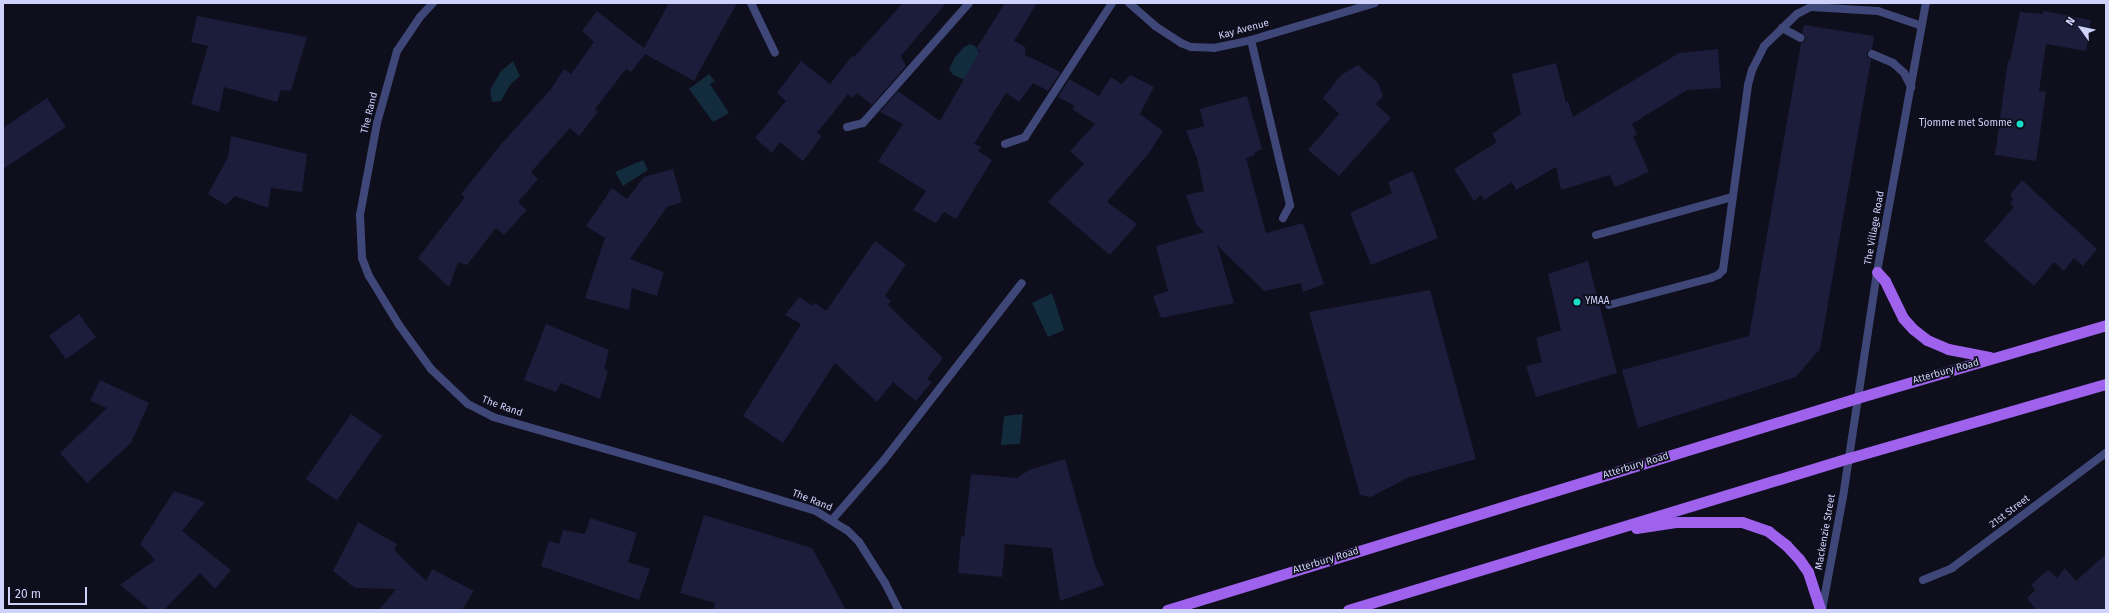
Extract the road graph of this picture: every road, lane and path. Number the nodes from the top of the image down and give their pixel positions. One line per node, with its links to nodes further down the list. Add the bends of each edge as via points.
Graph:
1 (433, 3): 30 (street, The Rand, via 397,52 377,123 360,215 362,258 369,276 399,325 431,369 468,404 493,417 791,503 816,511)
2 (751, 3): 13 (street)
3 (969, 3): 16 (street, via 863,123)
4 (1112, 3): 17 (street, via 1025,137)
5 (1129, 3): 12 (street, Kay Avenue, via 1164,32 1191,47 1214,48)
6 (1375, 3): 12 (street, Kay Avenue)
7 (1926, 3): 9 (street, The Village Road)
8 (1811, 5): 9 (street, via 1878,10); 10 (street)
9 (1922, 26): 15 (street, The Village Road)
10 (1782, 28): 11 (street); 18 (street, via 1764,46 1752,70)
11 (1802, 38)
12 (1250, 40): 19 (street, via 1290,205)
13 (775, 53)
14 (1872, 54): 15 (street, via 1893,63 1904,73)
15 (1911, 87): 21 (street, The Village Road)
16 (847, 127)
17 (1005, 144)
18 (1732, 197): 20 (street); 23 (street, via 1725,264 1718,275)
19 (1283, 218)
20 (1596, 235)
21 (1877, 272): 25 (main road, via 1885,281 1903,318 1927,340 1948,349); 27 (street, The Village Road)
22 (1022, 283): 30 (street, via 884,460)
23 (1609, 306)
24 (2106, 325): 25 (main road, Atterbury Road)
25 (1995, 358): 27 (main road, Atterbury Road)
26 (2106, 384): 29 (main road)
27 (1857, 398): 29 (street, The Village Road); 34 (main road, Atterbury Road)
28 (2106, 453): 32 (street, 21st Street, via 1952,568)
29 (1849, 458): 31 (main road); 36 (street, Mackenzie Street)
30 (832, 520): 33 (street, The Rand, via 858,542)
31 (1600, 533): 35 (main road); 36 (main road, via 1676,522 1742,522 1768,531 1786,544 1808,572)
32 (1923, 580)
33 (899, 610)
34 (1167, 610)
35 (1348, 610)
36 (1821, 610)

